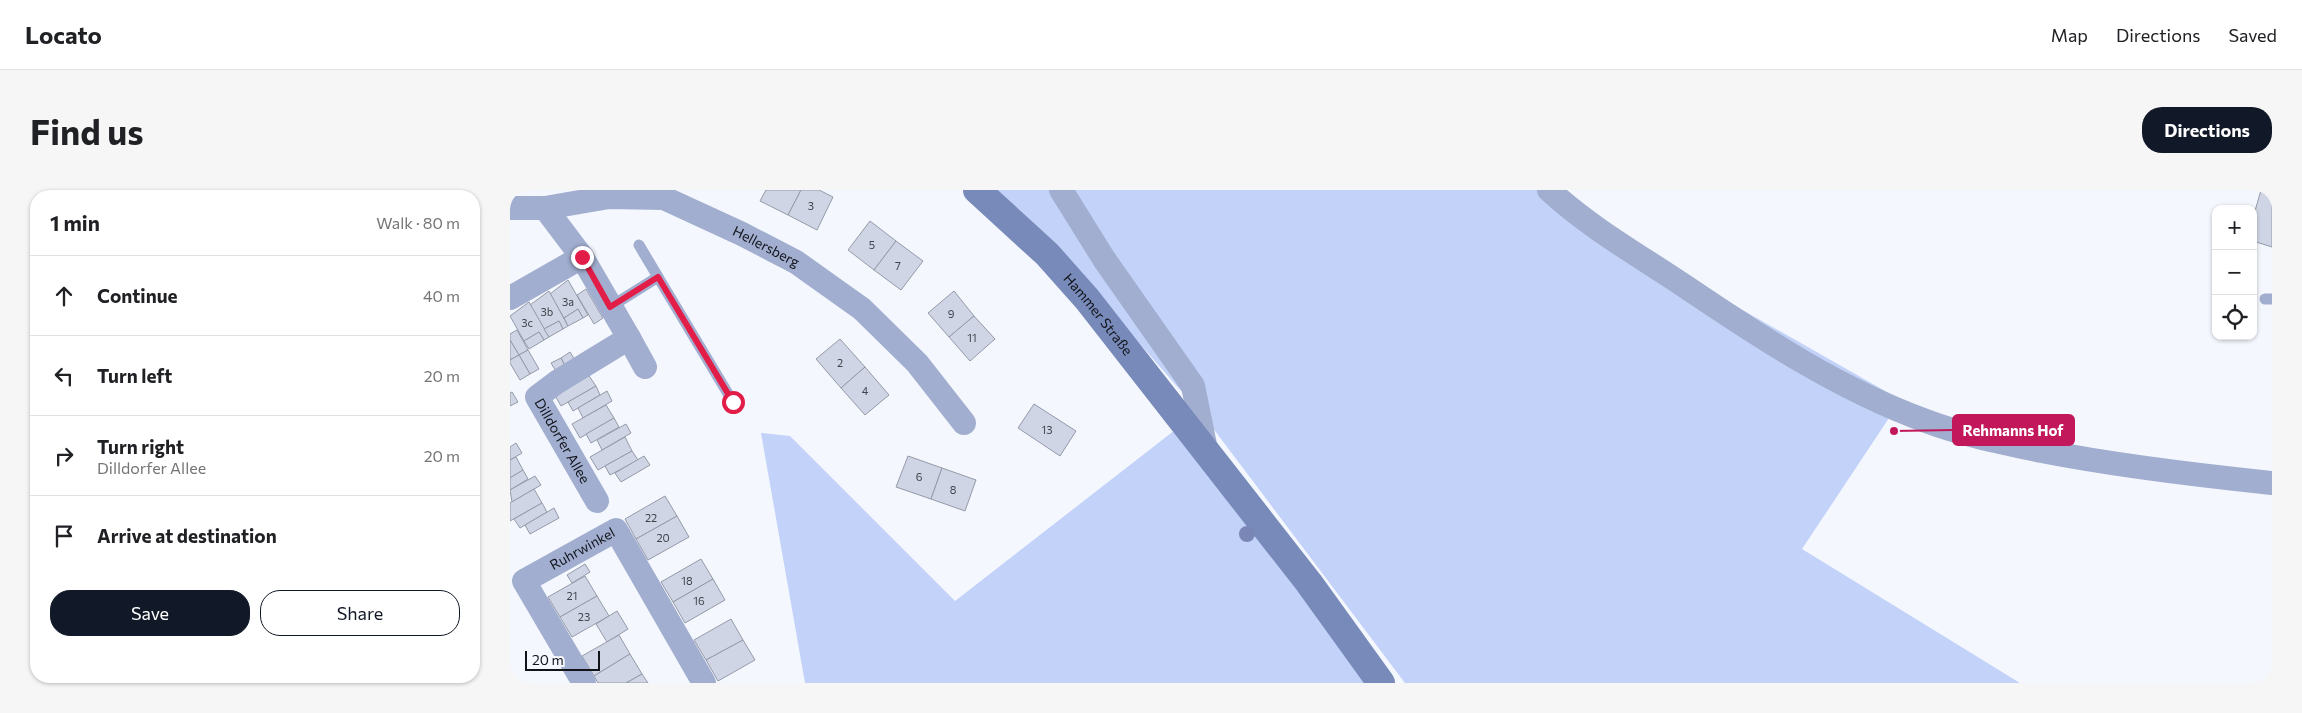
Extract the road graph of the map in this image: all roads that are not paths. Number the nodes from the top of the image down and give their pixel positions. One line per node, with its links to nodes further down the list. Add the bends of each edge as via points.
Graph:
1 (976, 190): 15 (main road, Hammer Straße, via 1047,254 1087,299)
2 (1061, 190): 15 (street, Hammer Straße, via 1193,386)
3 (1549, 190): 16 (street, via 1588,222 1769,343 1822,375 1927,422 2066,456)
4 (510, 208): 5 (street, Hellersberg)
5 (545, 208): 7 (street); 14 (street, Hellersberg, via 608,197 664,198 742,234 796,262 862,309 917,363)
6 (638, 245): 8 (lane)
7 (582, 257): 9 (street); 10 (street)
8 (658, 277): 10 (lane); 13 (lane)
9 (510, 298)
10 (610, 307): 11 (street)
11 (629, 338): 12 (street); 17 (street, Dilldorfer Allee, via 537,397)
12 (645, 367)
13 (733, 402)
14 (964, 423)
15 (1206, 450): 20 (main road, Hammer Straße)
16 (2272, 483)
17 (597, 501)
18 (584, 683): 19 (street, Ruhrwinkel, via 524,581 616,530)
19 (704, 683)
20 (1381, 683)

